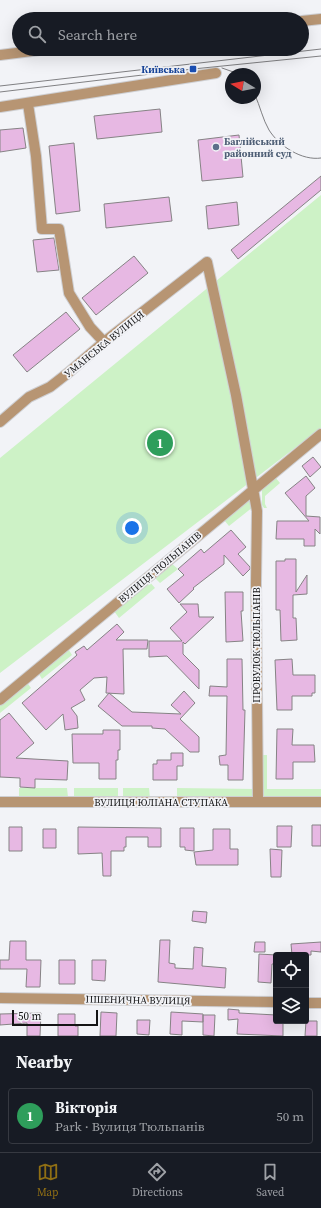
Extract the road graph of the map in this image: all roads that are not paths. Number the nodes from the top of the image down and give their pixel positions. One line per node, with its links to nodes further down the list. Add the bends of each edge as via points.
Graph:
1 (321, 19): 2 (street)
2 (309, 20)
3 (12, 54): 4 (street)
4 (0, 55)
5 (216, 73): 6 (street)
6 (28, 104): 7 (street); 9 (street, via 36,156 42,229 59,228 69,293 90,327)
7 (0, 107)
8 (207, 262): 9 (street, УМАНСЬКА ВУЛИЦЯ); 12 (street, ПРОВУЛОК ТЮЛЬПАНІВ, via 236,395)
9 (104, 342): 10 (street, УМАНСЬКА ВУЛИЦЯ, via 68,374 50,387 29,397)
10 (0, 422)
11 (321, 434): 12 (street, ВУЛИЦЯ ТЮЛЬПАНІВ)
12 (253, 490): 13 (street, ВУЛИЦЯ ТЮЛЬПАНІВ); 14 (street, ПРОВУЛОК ТЮЛЬПАНІВ, via 257,511)
13 (0, 700)
14 (258, 801): 15 (street, ВУЛИЦЯ ЮЛІАНА СТУПАКА); 16 (street, ВУЛИЦЯ ЮЛІАНА СТУПАКА)
15 (0, 802)
16 (321, 802)
17 (0, 998): 18 (street, ПШЕНИЧНА ВУЛИЦЯ)
18 (273, 1002)
19 (309, 1002): 20 (street)
20 (321, 1003)

